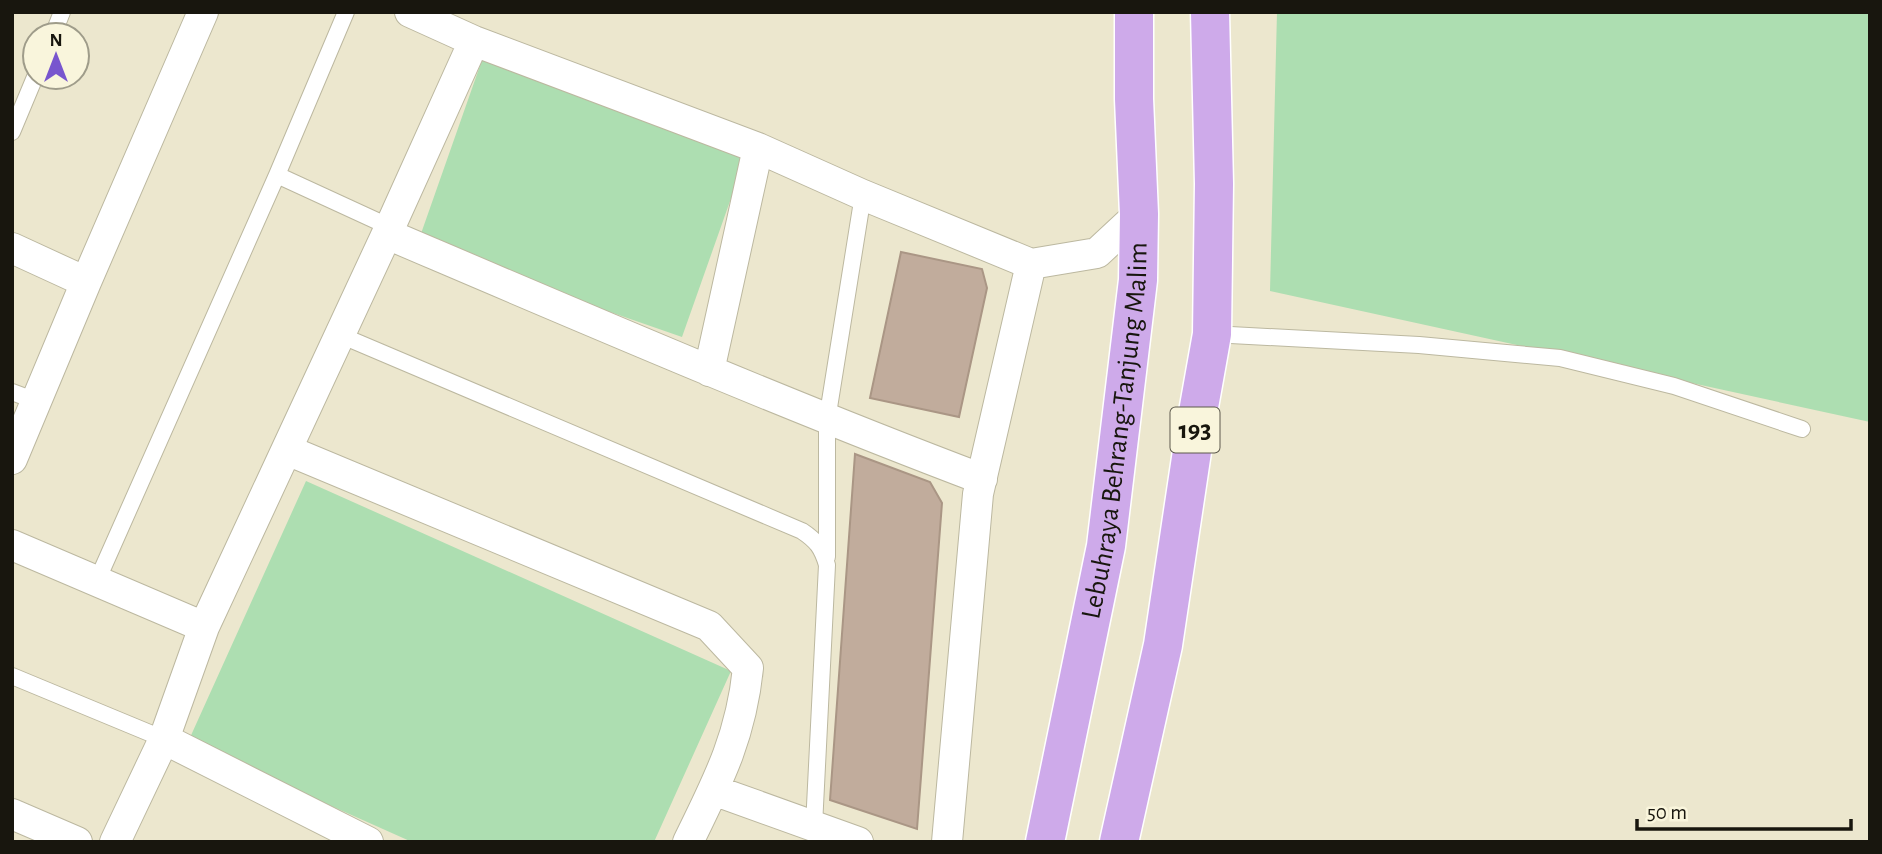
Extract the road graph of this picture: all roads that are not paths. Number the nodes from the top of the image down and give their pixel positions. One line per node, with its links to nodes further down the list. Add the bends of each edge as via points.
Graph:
1 (203, 12): 16 (street)
2 (346, 12): 10 (lane)
3 (410, 12): 6 (street)
4 (1134, 12): 12 (main road, Lebuhraya Behrang-Tanjung Malim)
5 (1210, 12): 17 (main road, 193)
6 (474, 41): 9 (street); 13 (street)
7 (29, 91): 8 (lane)
8 (12, 132)
9 (758, 148): 11 (street); 19 (street)
10 (277, 175): 13 (lane); 28 (lane)
11 (863, 195): 15 (street); 21 (lane)
12 (1139, 214): 15 (street, via 1097,253); 40 (main road, Lebuhraya Behrang-Tanjung Malim, via 1138,280 1106,546)
13 (389, 231): 18 (street); 19 (street)
14 (12, 248): 16 (street)
15 (1031, 264): 25 (street)
16 (86, 282): 20 (street)
17 (1212, 334): 22 (lane, via 1560,358 1674,386); 41 (main road, 193, via 1163,645)
18 (340, 335): 23 (street); 27 (lane, via 802,531 816,540)
19 (709, 372): 21 (street)
20 (24, 396): 24 (street)
21 (827, 420): 25 (street); 27 (lane)
22 (1802, 429)
23 (287, 450): 29 (street); 32 (street, via 709,626 748,668 745,704)
24 (12, 460)
25 (982, 479): 39 (street)
26 (12, 545): 28 (street)
27 (827, 565): 34 (lane)
28 (97, 582): 29 (street)
29 (204, 627): 31 (street)
30 (12, 676): 31 (lane)
31 (164, 739): 36 (street); 37 (street)
32 (713, 790): 34 (street); 38 (street)
33 (12, 814): 35 (street)
34 (836, 836)
35 (77, 842)
36 (115, 842)
37 (368, 842)
38 (688, 842)
39 (947, 842)
40 (1045, 842)
41 (1119, 842)

